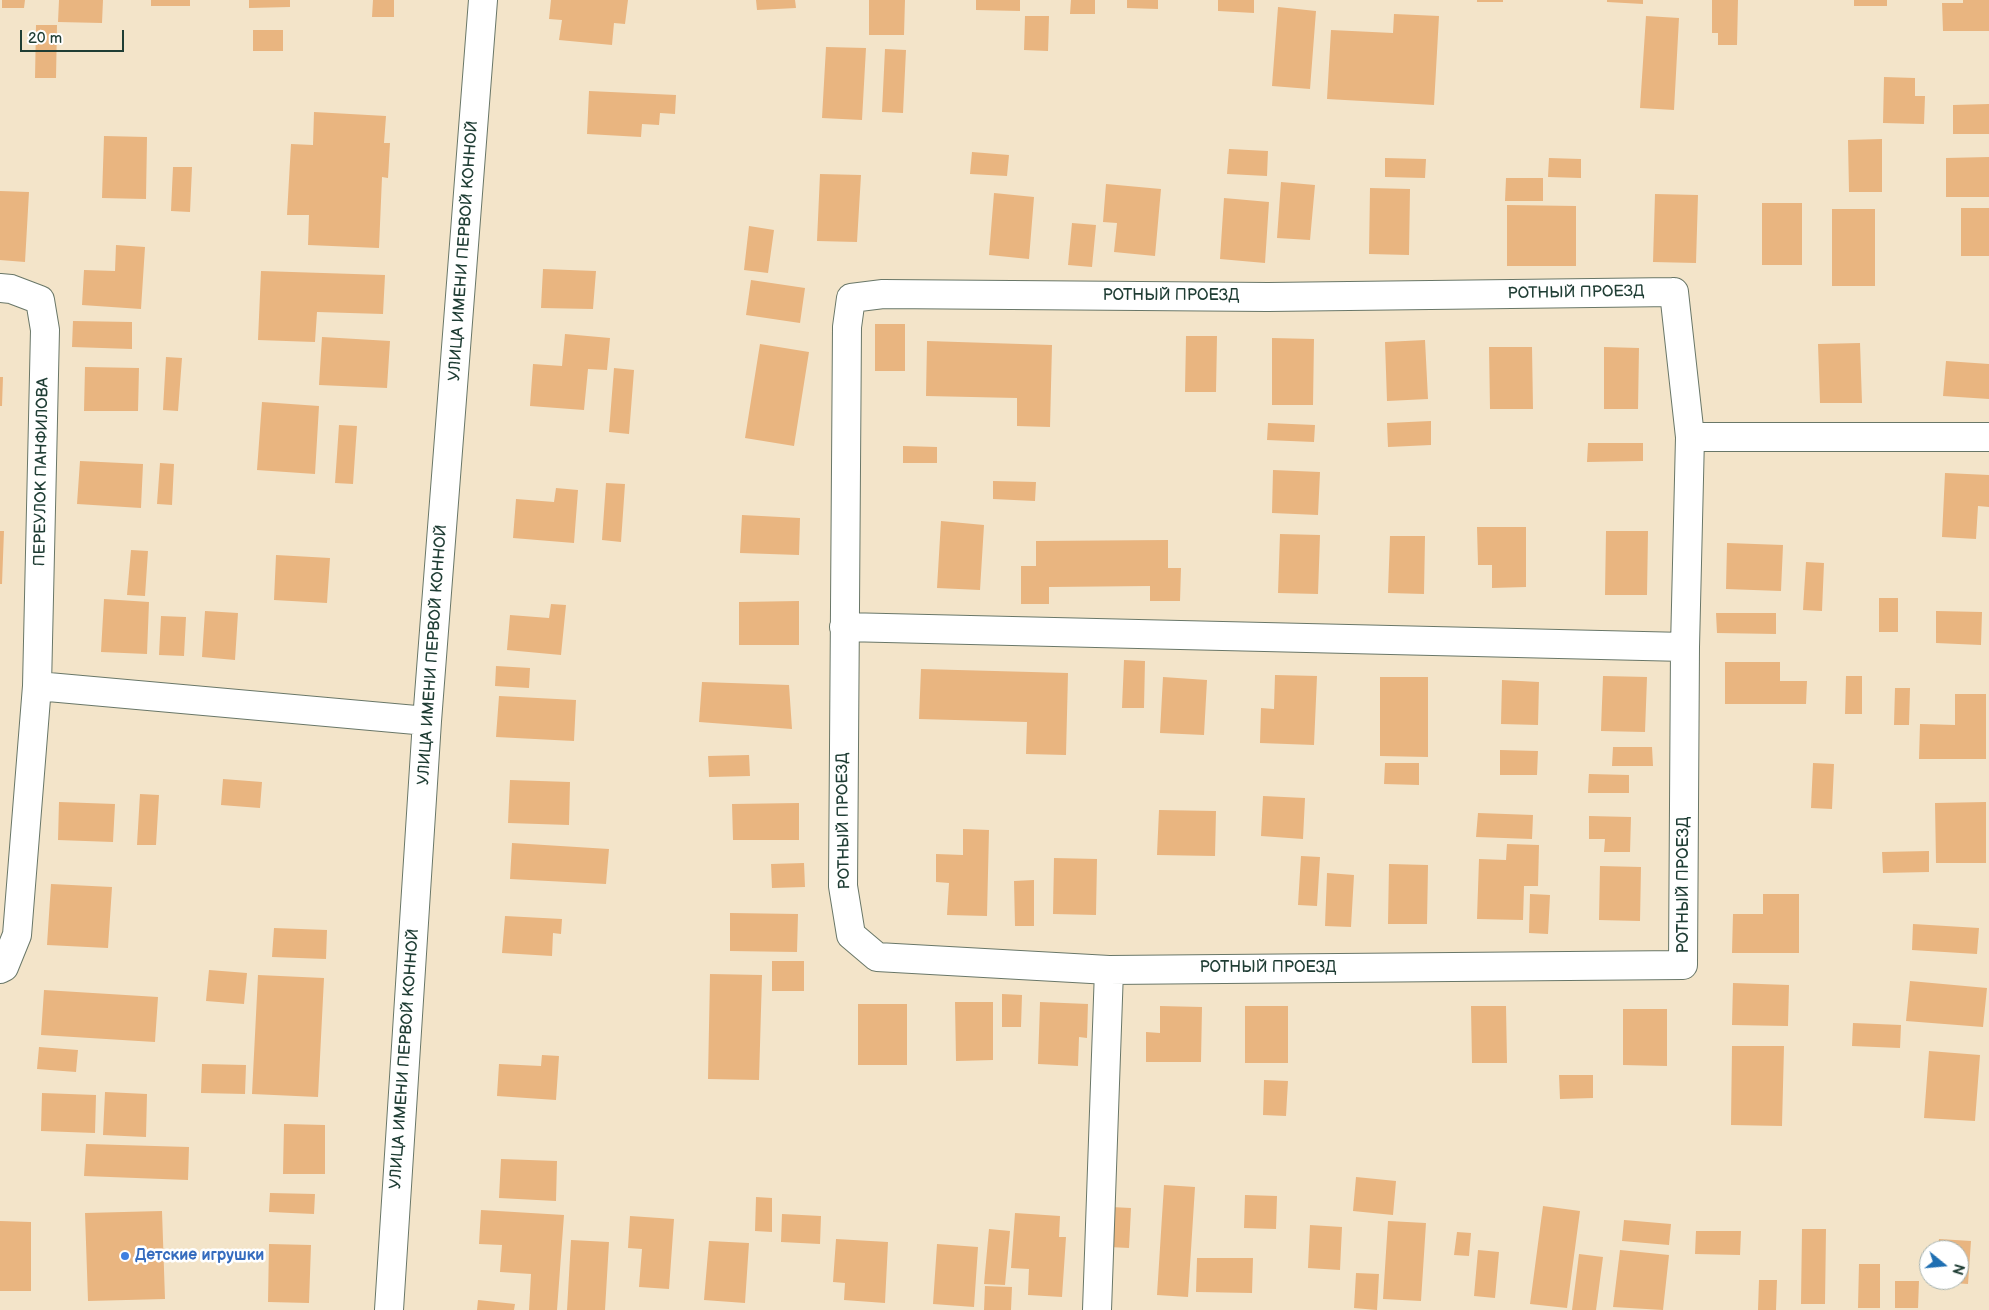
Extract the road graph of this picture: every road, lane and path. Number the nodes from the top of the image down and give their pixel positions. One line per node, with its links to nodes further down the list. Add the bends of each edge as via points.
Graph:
1 (483, 0): 8 (street, УЛИЦА ИМЕНИ ПЕРВОЙ КОННОЙ)
2 (0, 288): 7 (street, ПЕРЕУЛОК ПАНФИЛОВА, via 40,300 45,330)
3 (1690, 437): 4 (street); 5 (street, РОТНЫЙ ПРОЕЗД, via 1674,292 1268,297 883,294 851,298 847,327); 6 (street, РОТНЫЙ ПРОЕЗД)
4 (1989, 437)
5 (844, 628): 6 (street); 10 (street, РОТНЫЙ ПРОЕЗД, via 843,886 851,935 877,957)
6 (1685, 647): 10 (street, РОТНЫЙ ПРОЕЗД, via 1683,965)
7 (37, 686): 8 (street); 9 (street, ПЕРЕУЛОК ПАНФИЛОВА, via 17,935 4,967)
8 (427, 721): 11 (street, УЛИЦА ИМЕНИ ПЕРВОЙ КОННОЙ)
9 (0, 968)
10 (1108, 970): 12 (street)
11 (389, 1310)
12 (1097, 1310)

